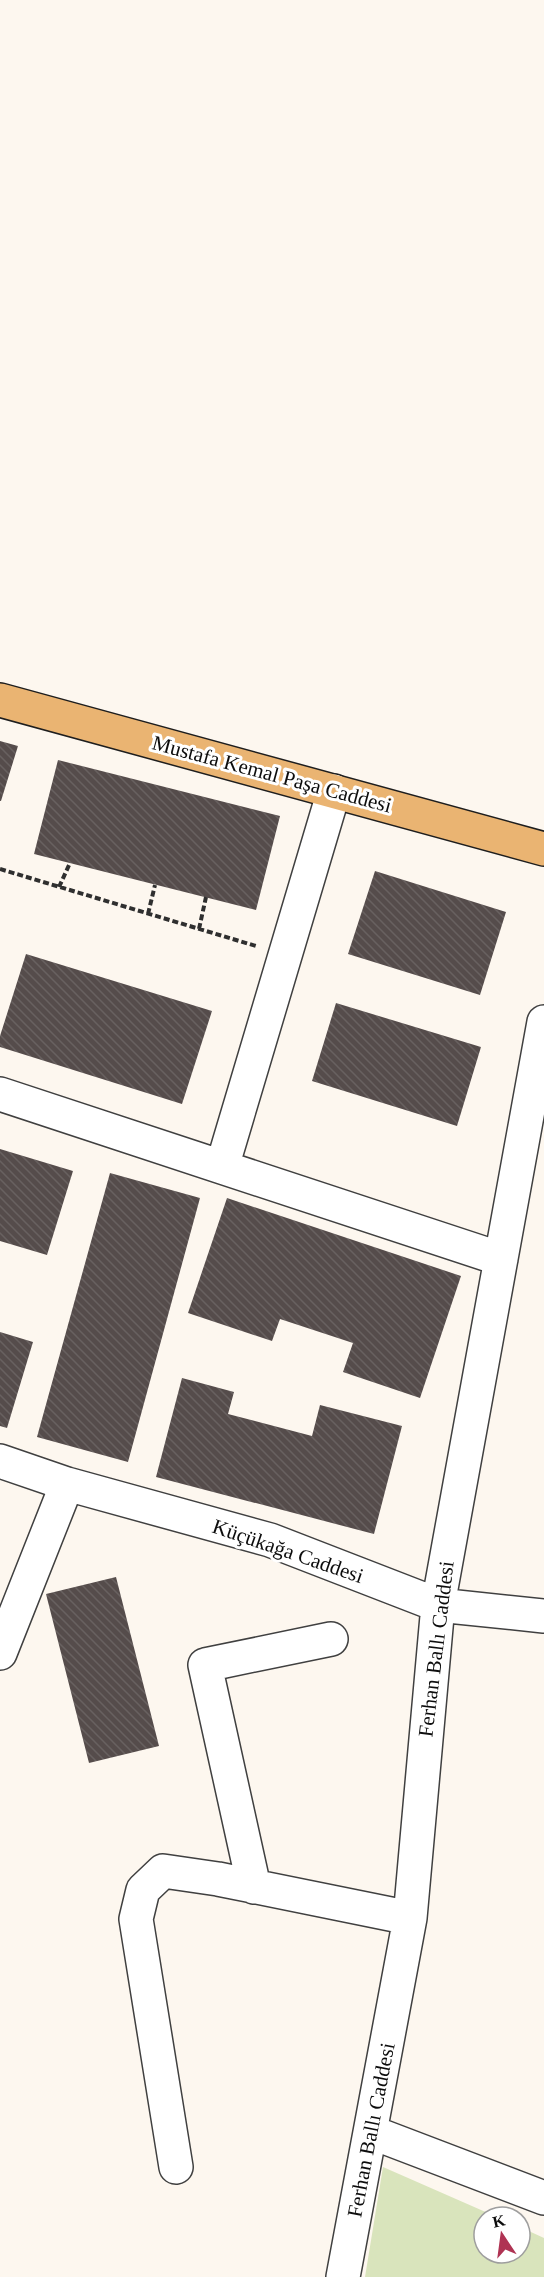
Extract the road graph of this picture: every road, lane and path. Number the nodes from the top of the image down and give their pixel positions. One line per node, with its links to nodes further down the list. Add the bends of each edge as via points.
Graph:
1 (0, 700): 2 (main road, Mustafa Kemal Paşa Caddesi)
2 (334, 791): 3 (main road, Mustafa Kemal Paşa Caddesi); 11 (street)
3 (544, 849)
4 (70, 863): 7 (path)
5 (0, 869): 7 (path)
6 (155, 885): 9 (path)
7 (59, 887): 9 (path)
8 (206, 897): 10 (path)
9 (148, 914): 10 (path)
10 (199, 929): 11 (path)
11 (286, 954): 14 (street)
12 (544, 1022): 15 (street, Ferhan Ballı Caddesi)
13 (0, 1094): 14 (street)
14 (222, 1167): 15 (street)
15 (501, 1259): 18 (street, Ferhan Ballı Caddesi)
16 (0, 1461): 17 (street, Küçükağa Caddesi)
17 (67, 1484): 18 (street, Küçükağa Caddesi, via 270,1540); 21 (street)
18 (438, 1605): 19 (street, Küçükağa Caddesi); 23 (street, Ferhan Ballı Caddesi)
19 (544, 1616)
20 (331, 1639): 22 (street, via 205,1665)
21 (0, 1653)
22 (254, 1887): 23 (street); 25 (street, via 163,1871 143,1890 136,1919)
23 (410, 1918): 24 (street, Ferhan Ballı Caddesi)
24 (371, 2132): 26 (street); 27 (street, Ferhan Ballı Caddesi)
25 (176, 2167)
26 (544, 2198)
27 (343, 2277)

